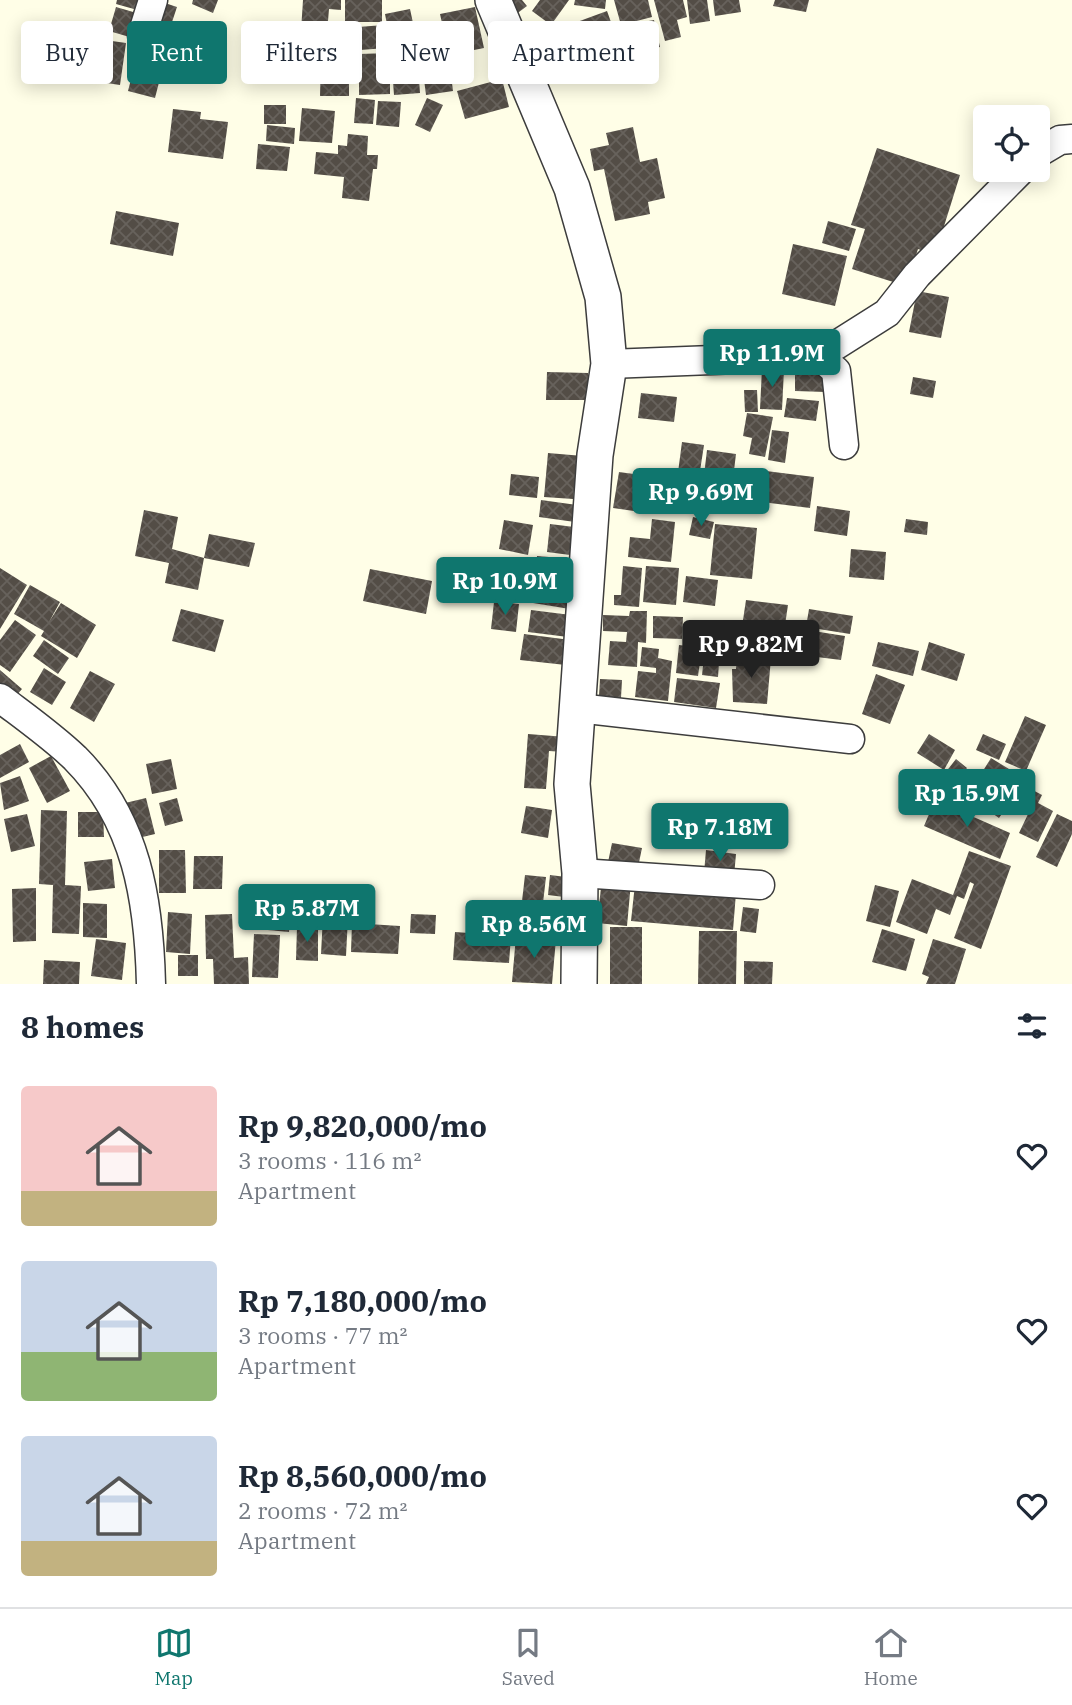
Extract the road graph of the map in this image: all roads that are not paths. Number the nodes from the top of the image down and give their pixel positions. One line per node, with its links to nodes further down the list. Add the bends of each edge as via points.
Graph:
1 (153, 0): 3 (street)
2 (493, 0): 8 (street, via 585,229 603,297)
3 (146, 21)
4 (1072, 139): 5 (street)
5 (1050, 146)
6 (1009, 182): 7 (street, via 917,275 887,313)
7 (819, 356): 8 (street); 9 (street, via 836,371)
8 (608, 364): 11 (street, via 595,455)
9 (844, 446)
10 (0, 698): 15 (street, via 73,756 113,805 142,879 150,923)
11 (578, 708): 12 (street); 13 (street, via 572,784)
12 (850, 739)
13 (580, 873): 14 (street); 16 (street)
14 (760, 886)
15 (151, 984)
16 (579, 984)

